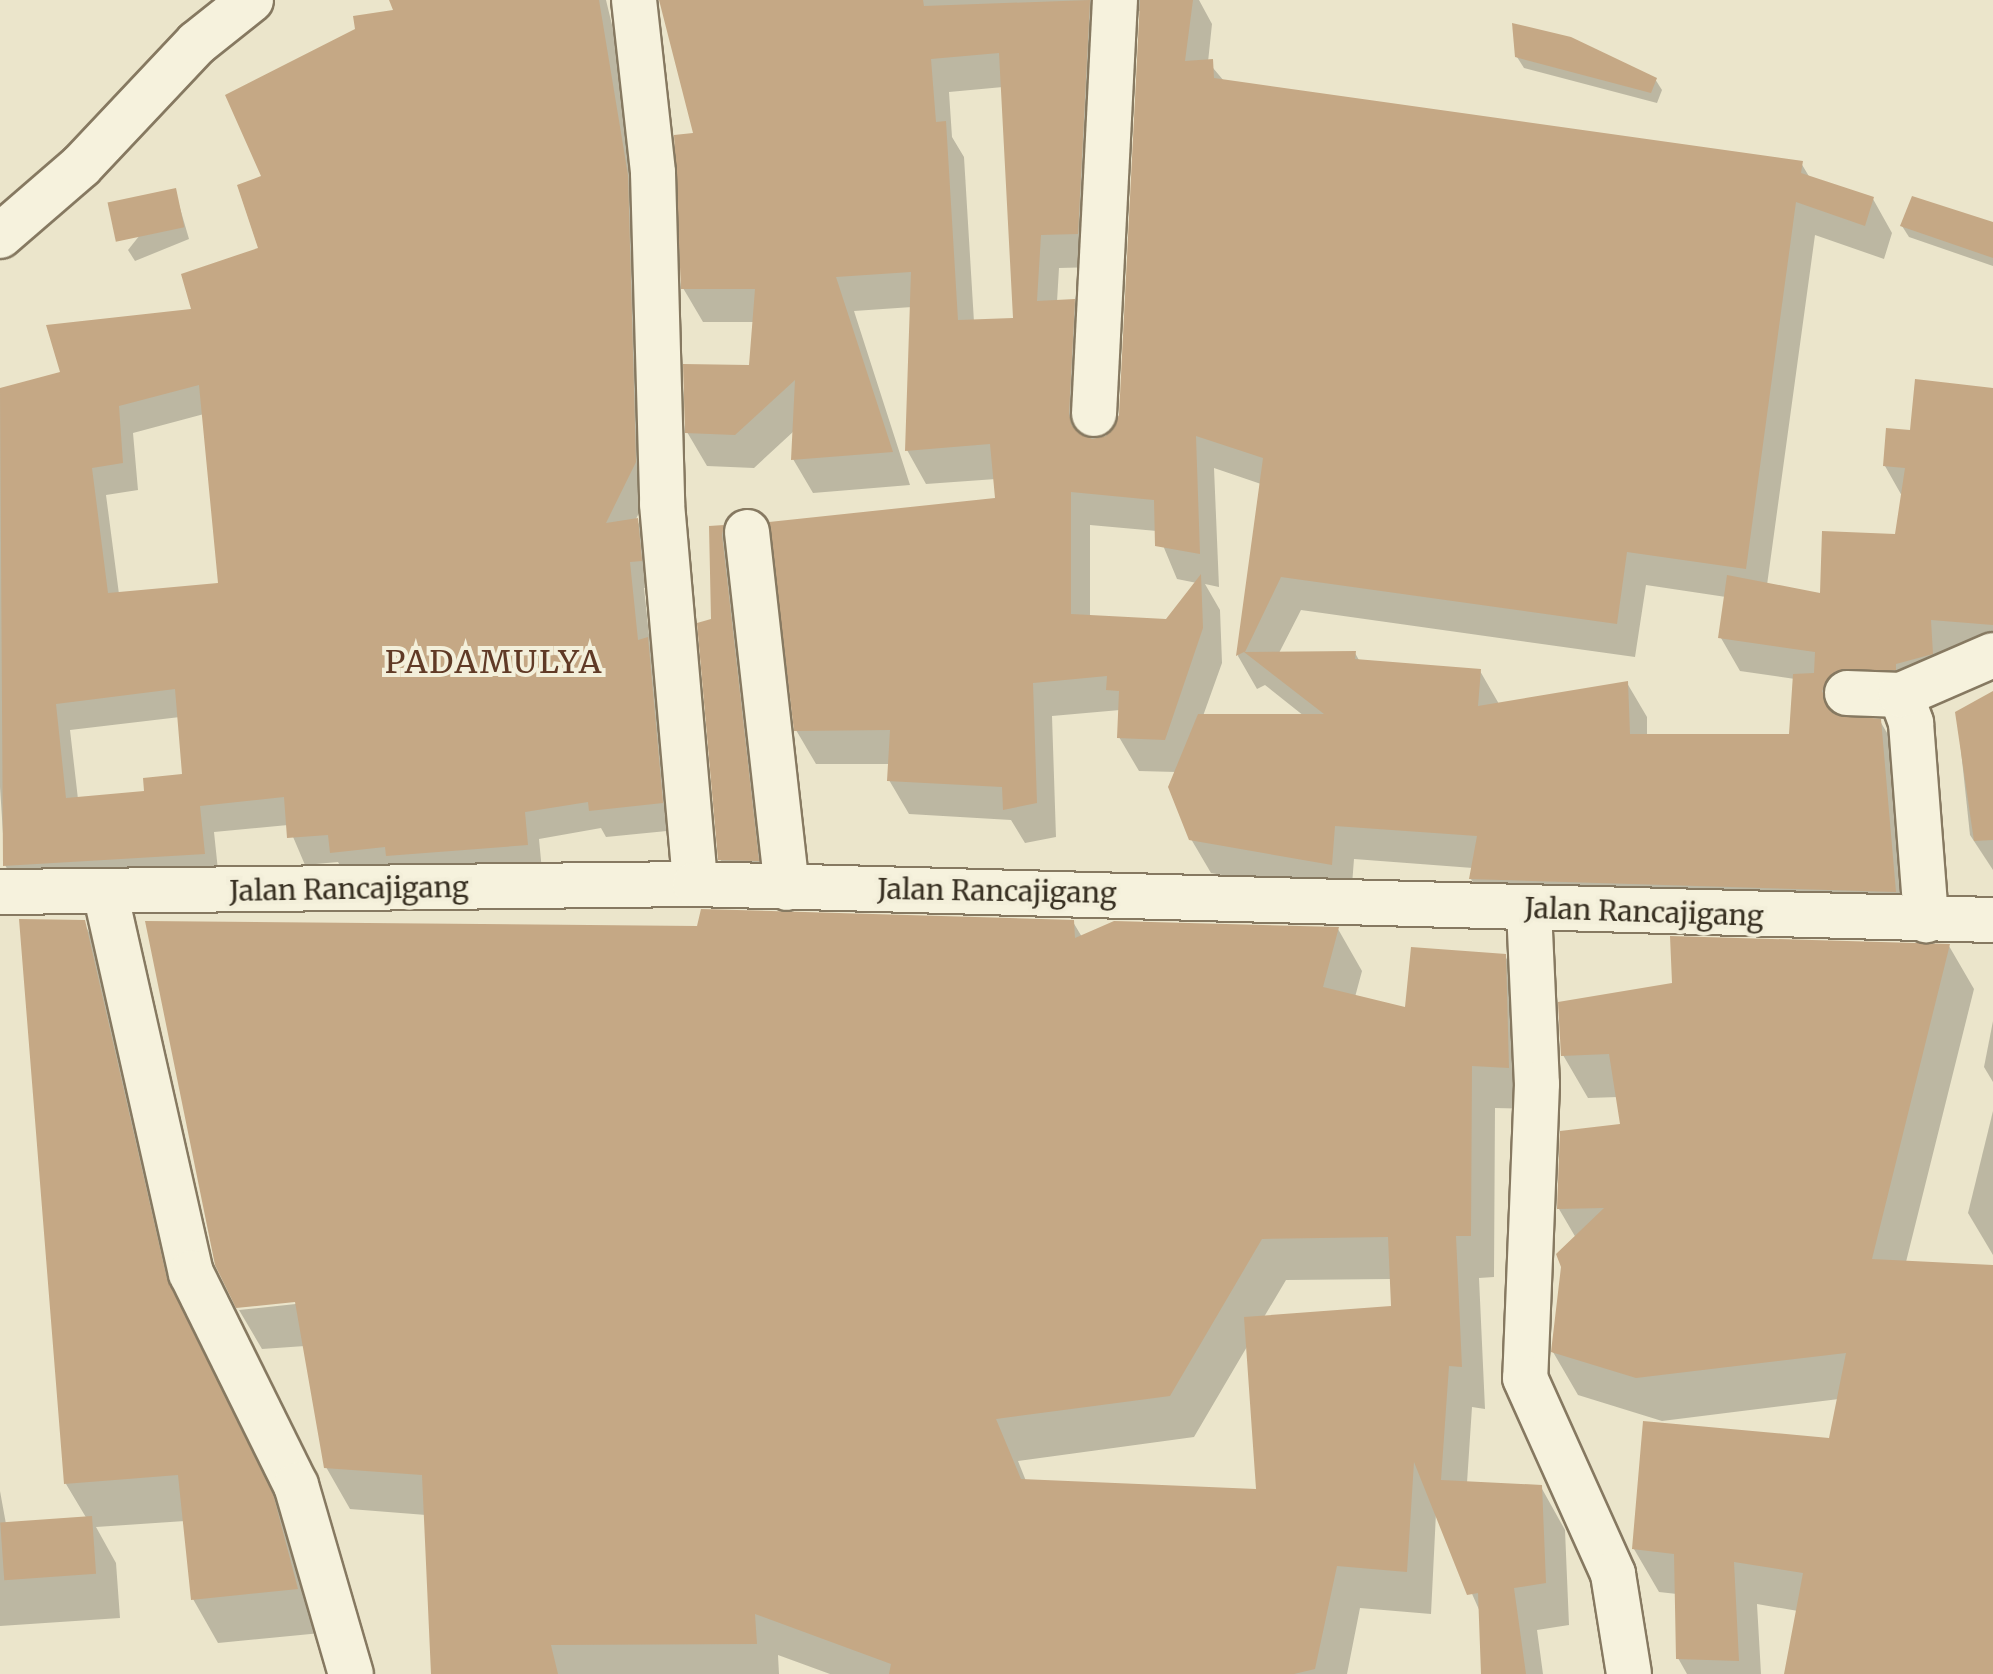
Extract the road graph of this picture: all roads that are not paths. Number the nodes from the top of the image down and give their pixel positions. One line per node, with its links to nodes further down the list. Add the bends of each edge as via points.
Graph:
1 (251, 0): 4 (street, via 197,43 81,166)
2 (634, 0): 10 (street, via 653,173 662,504)
3 (1115, 0): 5 (street)
4 (0, 236)
5 (1094, 414)
6 (747, 532): 11 (street)
7 (1993, 655): 9 (street)
8 (1847, 693): 9 (street)
9 (1901, 695): 15 (street, via 1917,760)
10 (695, 884): 11 (street, Jalan Rancajigang); 13 (street, Jalan Rancajigang)
11 (787, 888): 14 (street, Jalan Rancajigang, via 1167,892)
12 (0, 892): 13 (street, Jalan Rancajigang)
13 (105, 892): 17 (street, via 191,1273 296,1485)
14 (1529, 909): 15 (street, Jalan Rancajigang); 18 (street, via 1537,1084 1525,1378 1613,1574)
15 (1926, 920): 16 (street, Jalan Rancajigang)
16 (1993, 920)
17 (351, 1674)
18 (1629, 1674)

